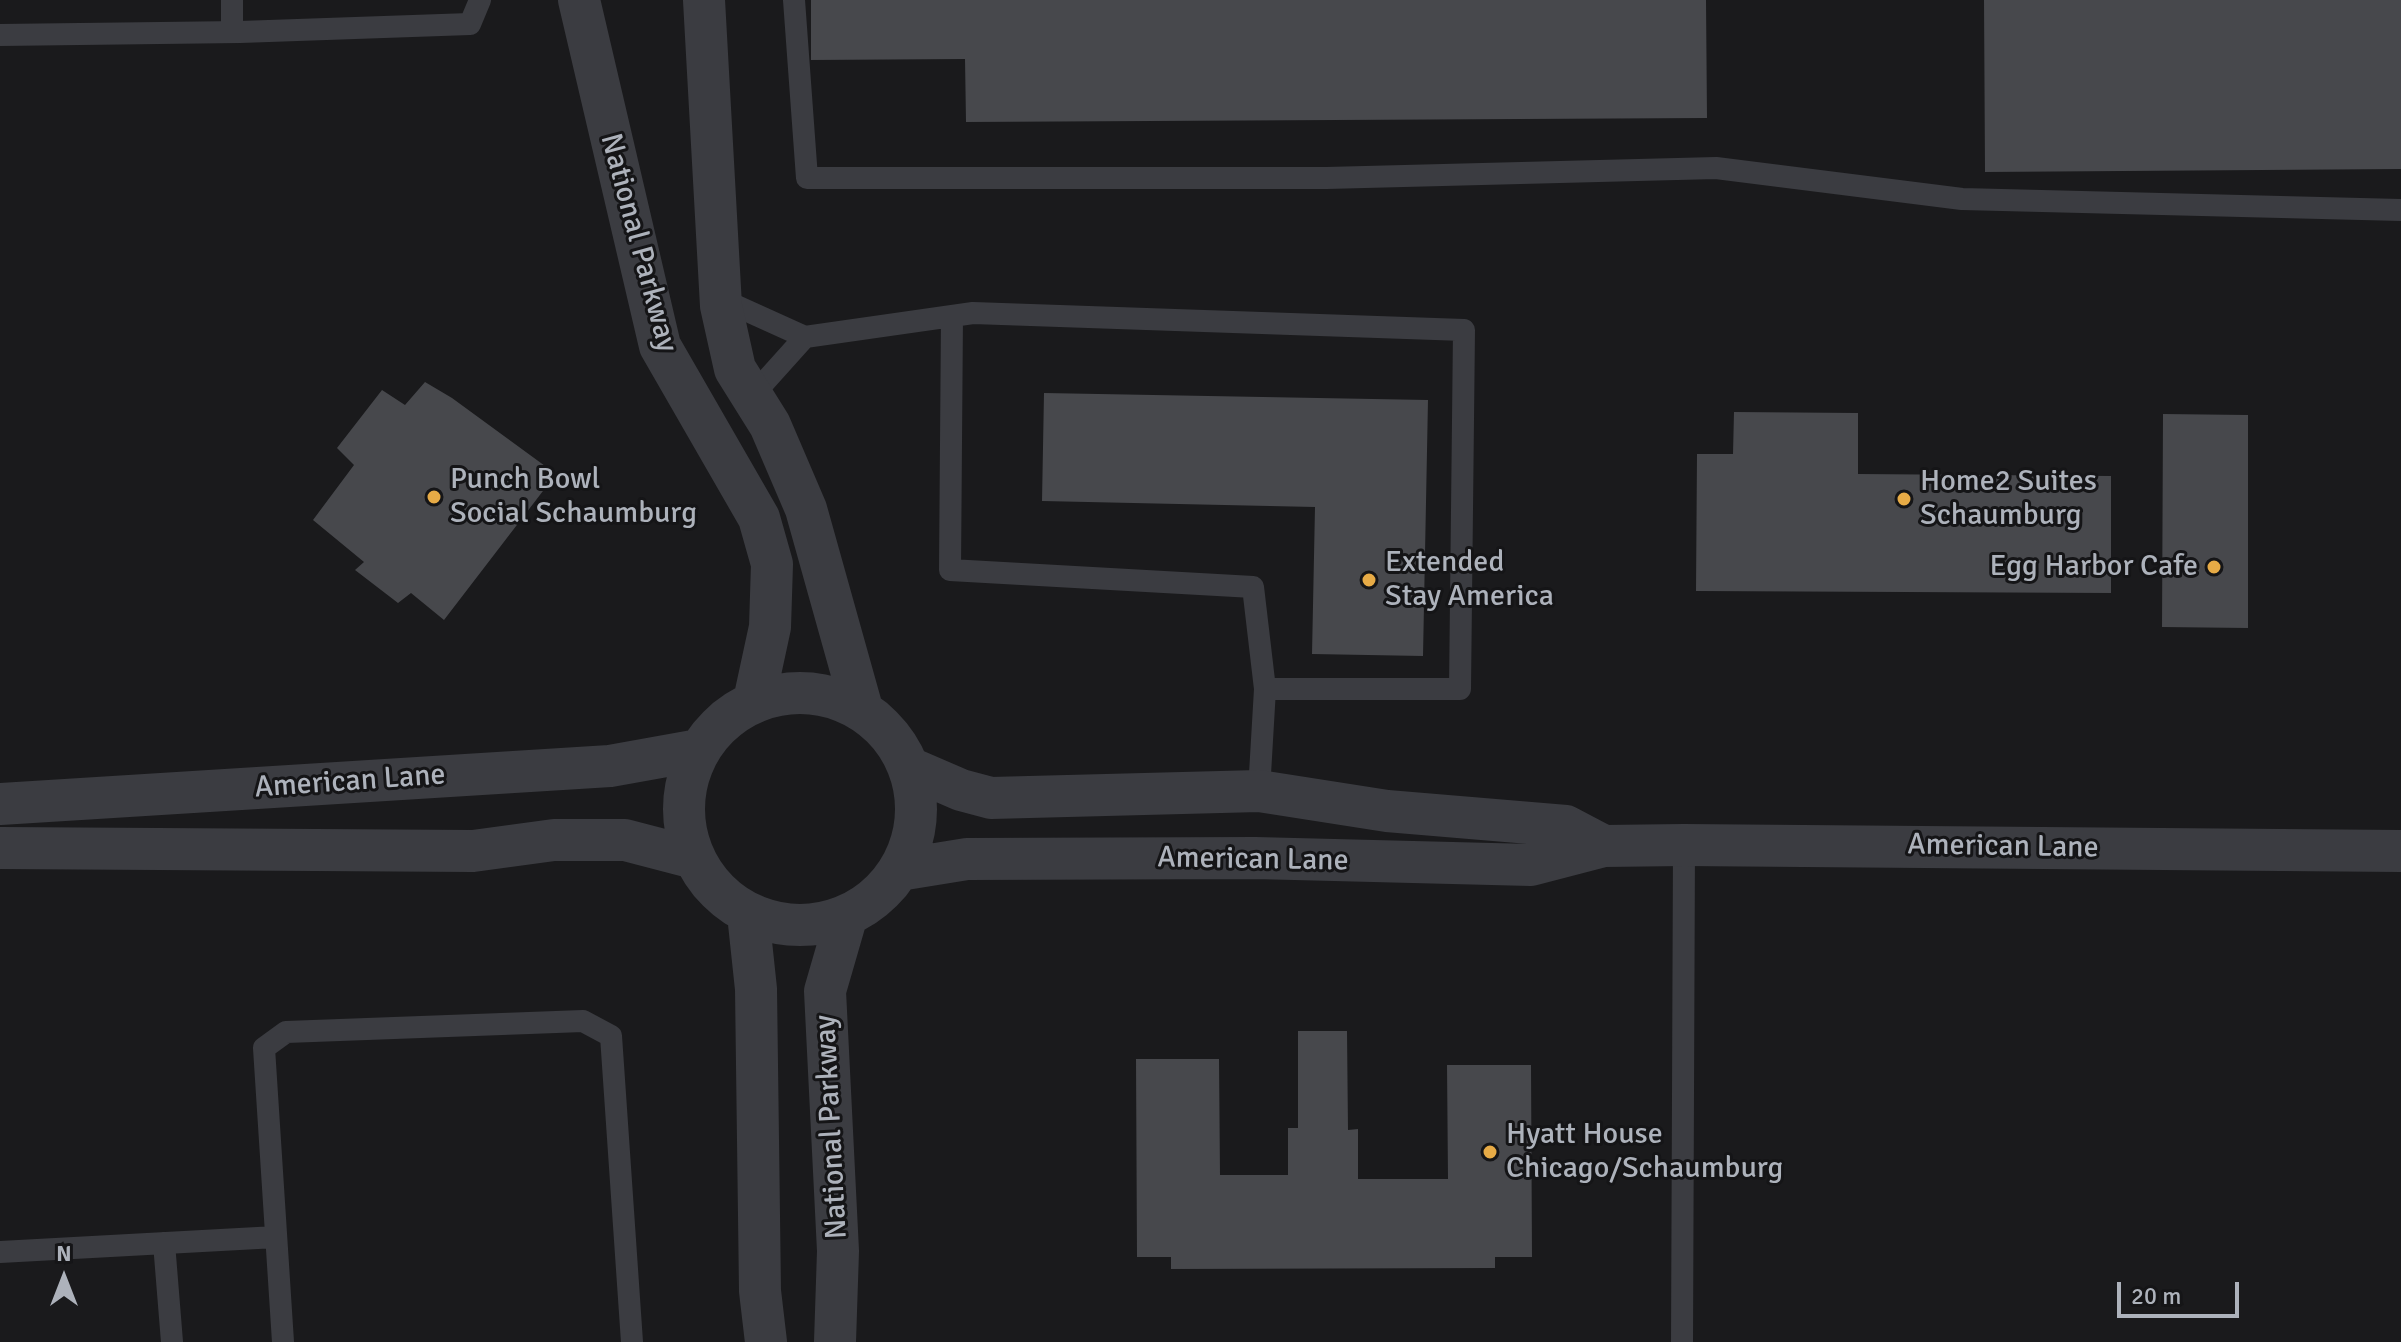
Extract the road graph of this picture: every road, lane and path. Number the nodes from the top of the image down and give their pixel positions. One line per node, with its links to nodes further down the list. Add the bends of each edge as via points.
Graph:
1 (232, 0): 6 (lane)
2 (480, 0): 6 (lane, via 470,24)
3 (579, 0): 14 (street, National Parkway, via 660,346 759,518 772,564 770,627)
4 (704, 0): 9 (street, National Parkway)
5 (794, 0): 8 (lane, via 807,178 1326,178 1716,168 1962,199)
6 (232, 32): 7 (lane)
7 (0, 35)
8 (2401, 210)
9 (721, 299): 11 (lane); 12 (street, National Parkway, via 735,369)
10 (952, 316): 11 (lane); 13 (lane, via 950,570 1253,587); 13 (lane, via 1464,330 1460,689)
11 (805, 337): 12 (lane)
12 (752, 396): 15 (street, National Parkway, via 806,509)
13 (1265, 689): 18 (lane)
14 (754, 701): 15 (street, via 791,692 827,695); 16 (street, via 722,721)
15 (862, 709): 17 (street, via 890,733)
16 (699, 750): 19 (street, American Lane, via 610,766); 24 (street, via 685,785 684,822)
17 (910, 768): 18 (street, American Lane, via 991,798); 25 (street, via 918,807 912,847)
18 (1259, 791): 21 (street, American Lane, via 1387,811 1566,826)
19 (0, 804)
20 (1684, 845): 21 (street, American Lane); 23 (street, American Lane); 36 (lane)
21 (1604, 846): 25 (street, American Lane, via 1531,865 1255,858 967,859)
22 (0, 848): 24 (street, American Lane, via 473,851 554,840 625,840)
23 (2401, 851)
24 (694, 858): 26 (street, via 716,891)
25 (899, 870): 27 (street, via 863,907)
26 (748, 914): 27 (street, via 786,925 826,923); 34 (street, via 756,989 760,1291)
27 (847, 915): 35 (street, National Parkway, via 825,991 838,1251)
28 (276, 1237): 29 (lane); 32 (lane); 33 (lane, via 264,1048 286,1032 583,1021 611,1036)
29 (164, 1243): 30 (lane); 31 (lane)
30 (0, 1252)
31 (172, 1342)
32 (283, 1342)
33 (632, 1342)
34 (766, 1342)
35 (835, 1342)
36 (1682, 1342)

